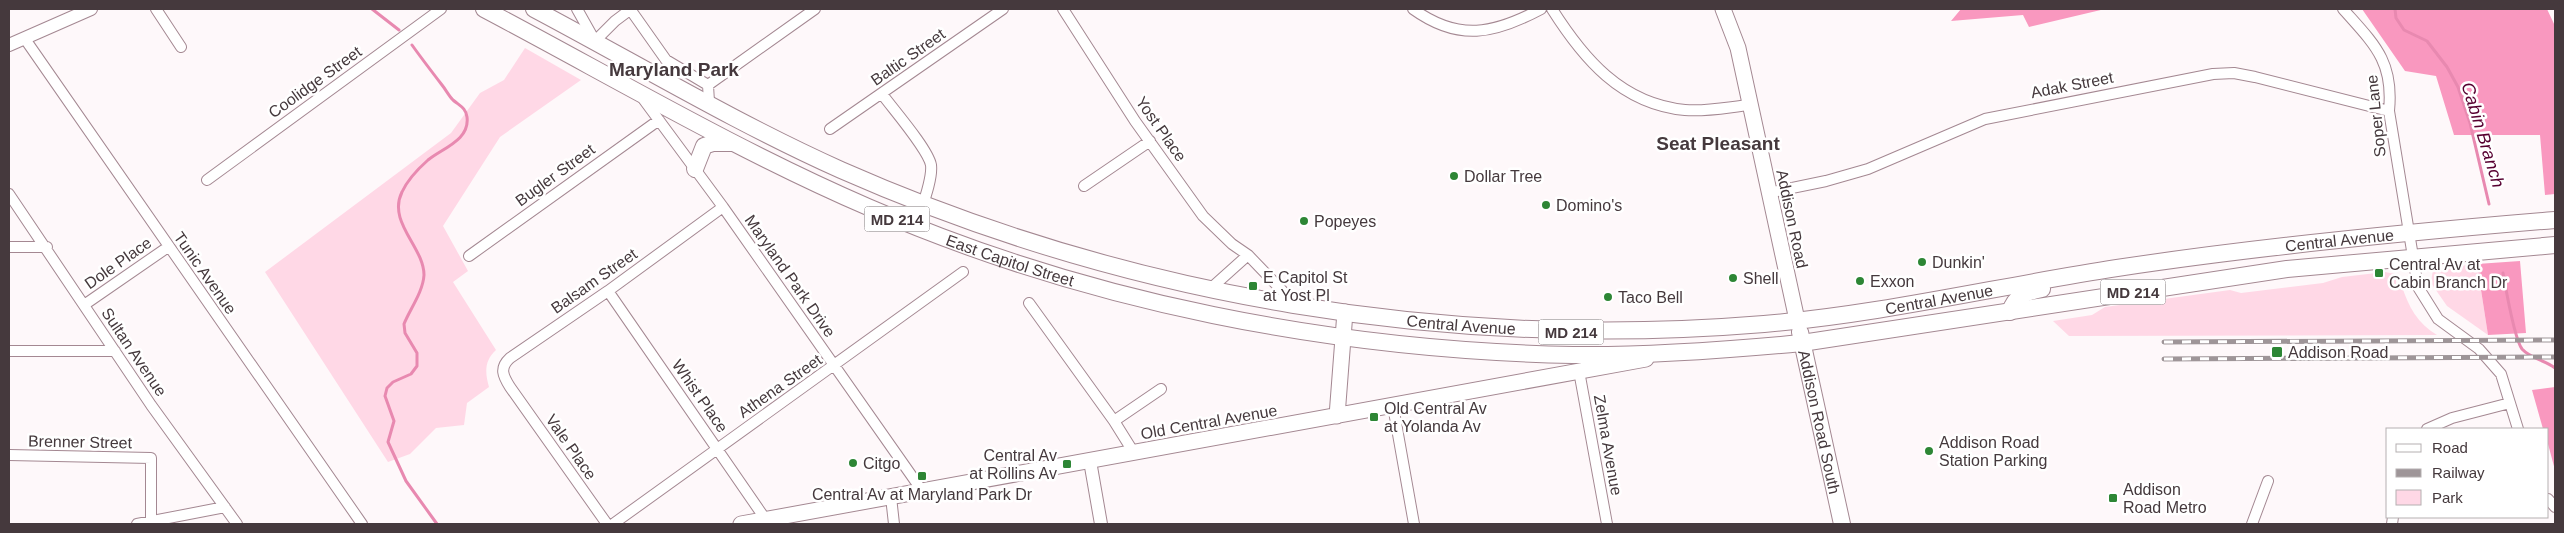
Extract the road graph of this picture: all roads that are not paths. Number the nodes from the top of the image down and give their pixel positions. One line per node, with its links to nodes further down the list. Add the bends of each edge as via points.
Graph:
1 (91, 9): 16 (street)
2 (156, 9): 19 (street)
3 (441, 9): 31 (street, Coolidge Street)
4 (484, 9): 20 (main road, East Capitol Street / MD 214)
5 (534, 9): 17 (main road, East Capitol Street / MD 214)
6 (577, 9): 17 (street)
7 (631, 9): 17 (street); 21 (street, via 666,60)
8 (815, 9): 21 (street)
9 (1002, 9): 22 (street, Baltic Street)
10 (1063, 9): 28 (street, Yost Place)
11 (1413, 9): 12 (street, via 1438,23 1484,31 1501,28)
12 (1541, 9)
13 (1552, 9): 24 (street, via 1588,61 1640,98 1686,110)
14 (1723, 9): 24 (main road, Addison Road, via 1738,48)
15 (2343, 9): 25 (street, Soper Lane, via 2368,36 2384,60 2390,80)
16 (25, 39): 18 (street); 42 (street, Tunic Avenue)
17 (595, 41): 23 (main road, East Capitol Street / MD 214)
18 (9, 44)
19 (181, 47)
20 (626, 84): 26 (street, Maryland Park Drive, via 650,106); 29 (main road, East Capitol Street / MD 214)
21 (708, 85): 23 (street)
22 (882, 94): 27 (street, Baltic Street); 35 (street, via 930,164)
23 (708, 102): 35 (main road, East Capitol Street / MD 214, via 810,155)
24 (1750, 105): 33 (main road, Addison Road)
25 (2389, 111): 33 (street, Adak Street, via 2255,77 2226,73 2002,114 1970,123 1868,169); 39 (street, Soper Lane)
26 (659, 120): 30 (street, Maryland Park Drive); 45 (street, Bugler Street)
27 (830, 129)
28 (1150, 141): 32 (street); 44 (street, Yost Place, via 1203,216)
29 (734, 143): 30 (main road, via 704,146); 38 (main road, East Capitol Street / MD 214, via 868,208)
30 (695, 169): 36 (street, Maryland Park Drive)
31 (207, 180)
32 (1084, 186)
33 (1768, 193): 56 (main road, Addison Road)
34 (9, 194): 43 (street, Sultan Avenue)
35 (923, 203): 38 (street); 49 (main road, East Capitol Street / MD 214, via 1076,257)
36 (723, 207): 50 (street, Balsam Street); 62 (street, Maryland Park Drive)
37 (2555, 220): 39 (main road, Central Avenue / MD 214)
38 (916, 226): 57 (main road, East Capitol Street / MD 214, via 990,254 1163,304)
39 (2408, 233): 46 (street, Soper Lane); 48 (main road, Central Avenue / MD 214, via 2216,253)
40 (2555, 245): 46 (main road, Central Avenue / MD 214)
41 (9, 247): 43 (street)
42 (168, 247): 52 (street, Dole Place); 84 (street, Tunic Avenue)
43 (47, 248): 52 (street, Sultan Avenue)
44 (1248, 255): 49 (street); 53 (street, Yost Place)
45 (468, 256)
46 (2412, 258): 55 (main road, Central Avenue / MD 214, via 2296,268); 66 (street, Soper Lane, via 2418,287 2432,312 2496,368 2505,383)
47 (964, 272): 62 (street, Athena Street)
48 (2086, 273): 55 (main road, via 2058,286 2022,294); 56 (main road, Central Avenue / MD 214, via 1870,311)
49 (1209, 290): 53 (main road, East Capitol Street / MD 214)
50 (608, 291): 64 (street, Balsam Street, via 506,362 503,374); 72 (street, Whist Place)
51 (1029, 303): 69 (street)
52 (84, 305): 60 (street, Sultan Avenue)
53 (1297, 307): 54 (main road, East Capitol Street / MD 214)
54 (1345, 312): 56 (main road, Central Avenue / MD 214, via 1468,327 1576,332); 57 (main road)
55 (2010, 312): 58 (main road, Central Avenue / MD 214)
56 (1797, 320): 58 (main road, Addison Road South)
57 (1343, 337): 61 (main road, Central Avenue / MD 214, via 1496,352 1577,355); 68 (main road)
58 (1802, 343): 61 (main road, Central Avenue / MD 214); 92 (main road, Addison Road South)
59 (9, 351): 60 (street)
60 (115, 351): 79 (street, Sultan Avenue)
61 (1682, 351): 63 (main road, Old Central Avenue)
62 (835, 365): 72 (street, Athena Street); 77 (street, Maryland Park Drive)
63 (1579, 371): 67 (main road, Old Central Avenue); 91 (street, Zelma Avenue)
64 (510, 387): 85 (street, Vale Place)
65 (1161, 389): 69 (street)
66 (2510, 403): 70 (street, via 2452,418); 71 (street, Soper Lane)
67 (1393, 406): 68 (main road, Old Central Avenue); 90 (street)
68 (1337, 416): 73 (main road, Old Central Avenue)
69 (1114, 421): 73 (street)
70 (2429, 428)
71 (2518, 428)
72 (718, 448): 80 (street, Whist Place); 86 (street, Athena Street)
73 (1134, 453): 75 (main road, Old Central Avenue)
74 (9, 456): 81 (street, Brenner Street, via 151,458)
75 (1090, 461): 77 (main road, Old Central Avenue); 89 (street)
76 (2268, 481): 93 (street)
77 (923, 492): 78 (main road, Old Central Avenue)
78 (891, 498): 80 (main road, Old Central Avenue); 88 (street)
79 (225, 507): 81 (street); 83 (street, Sultan Avenue)
80 (766, 520): 87 (main road, Old Central Avenue)
81 (151, 522): 82 (street)
82 (137, 524)
83 (237, 524)
84 (362, 524)
85 (607, 524)
86 (613, 524)
87 (741, 524)
88 (894, 524)
89 (1101, 524)
90 (1414, 524)
91 (1607, 524)
92 (1842, 524)
93 (2252, 524)

